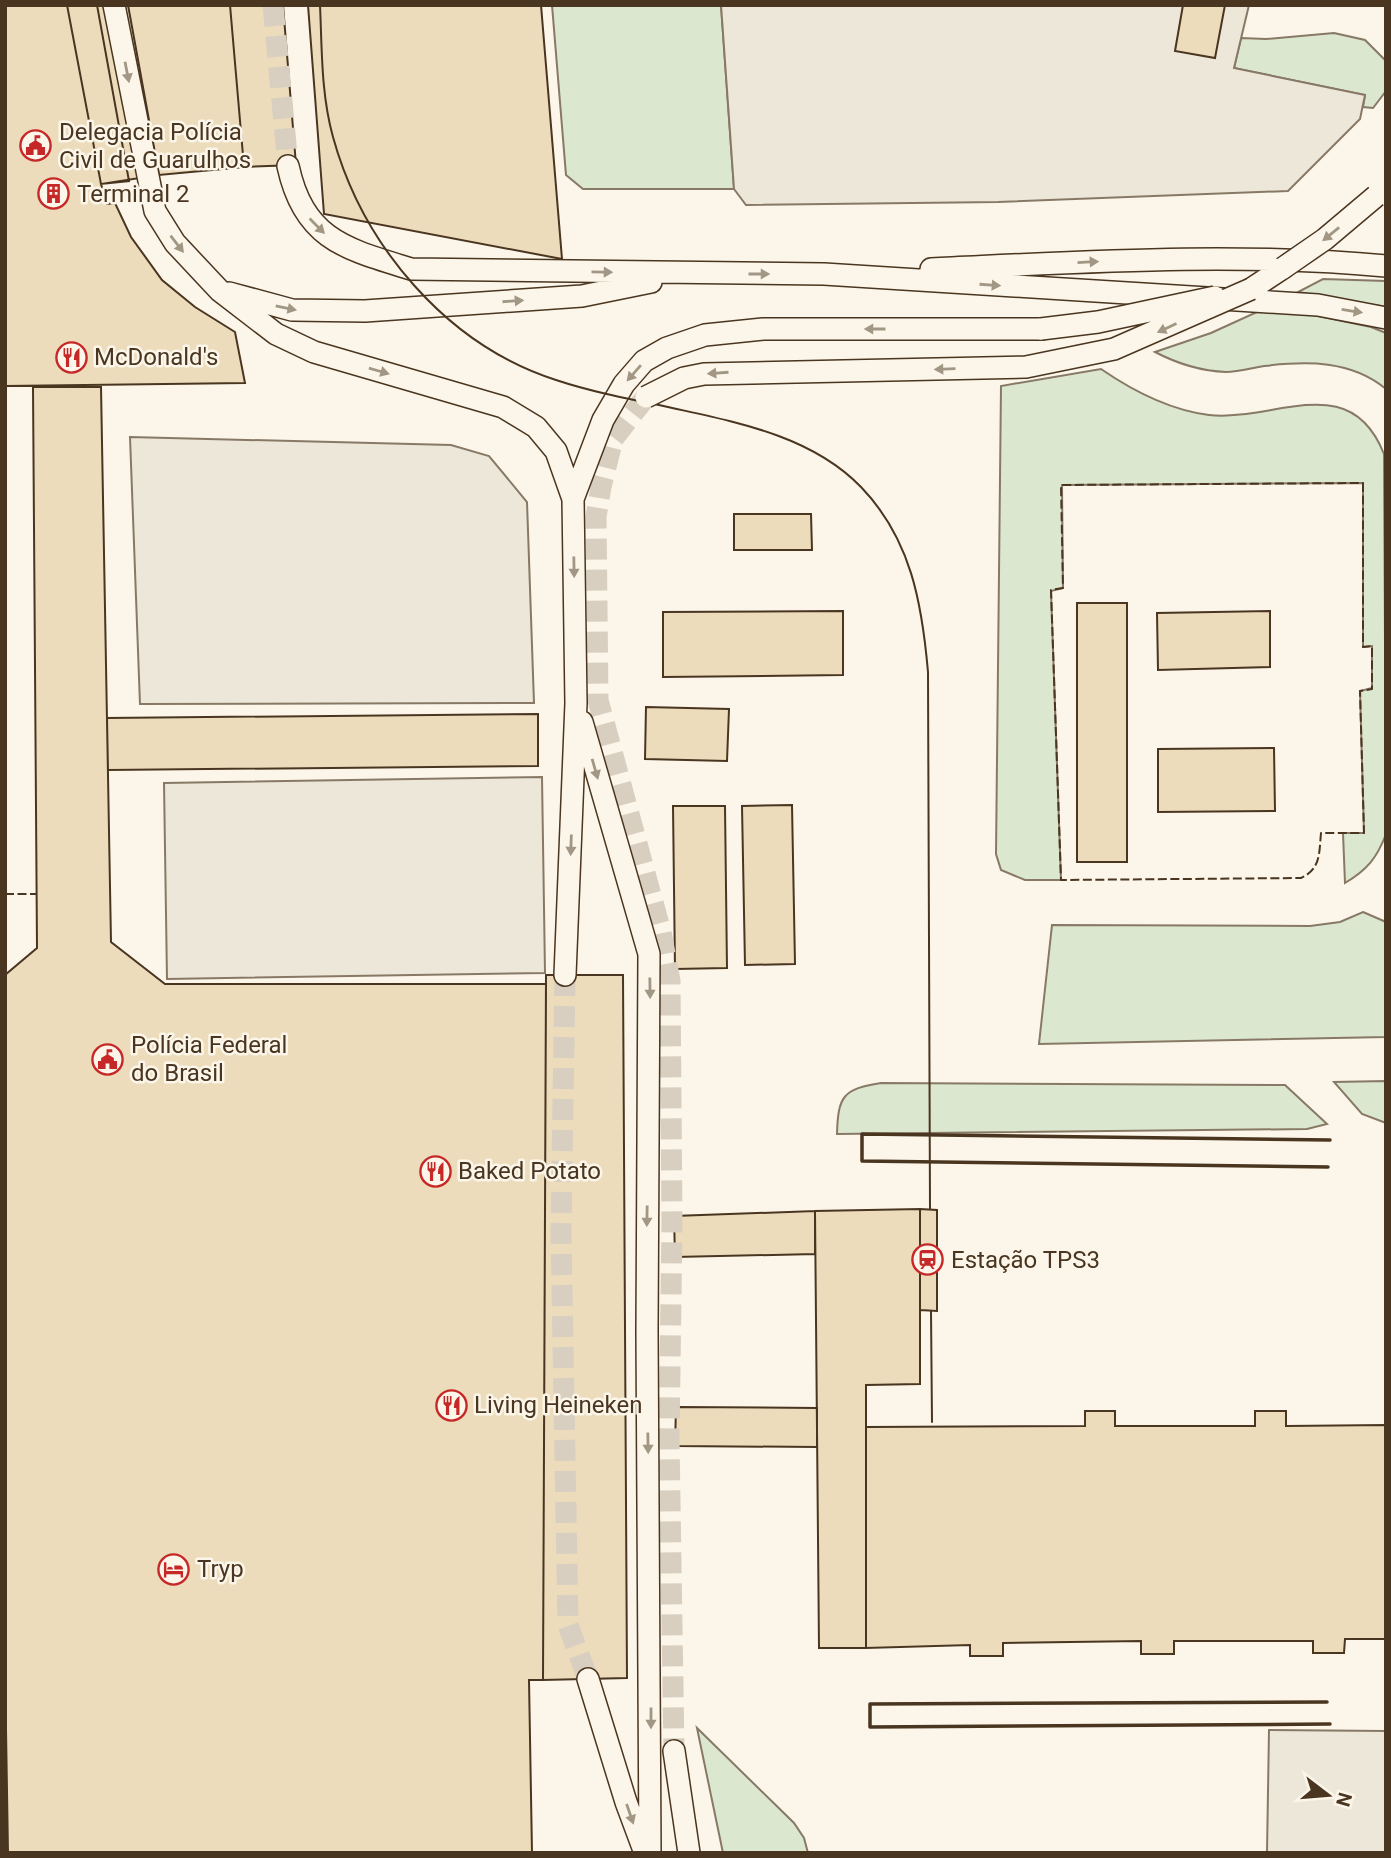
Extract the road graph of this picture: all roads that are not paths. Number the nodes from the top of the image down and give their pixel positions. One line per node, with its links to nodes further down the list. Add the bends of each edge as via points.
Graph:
1 (114, 5): 8 (street, one-way to 8, via 155,211 175,243)
2 (288, 166): 5 (street, one-way to 5, via 301,207 322,233 354,251 411,269)
3 (1386, 186): 7 (street, one-way to 7, bridge, via 1325,239)
4 (1386, 266): 6 (street, one-way to 4, via 1150,259 1304,259)
5 (695, 273): 6 (street, one-way to 6); 8 (street, one-way to 5, via 318,312 582,296)
6 (824, 274): 9 (street, one-way to 9, via 1318,305)
7 (1251, 289): 10 (street, one-way to 10, bridge, via 1158,332 1079,359 1026,367 704,374 684,378); 11 (street, one-way to 11, bridge, via 1098,322 1041,329 763,329 705,335 644,361 624,383 603,420)
8 (220, 291): 11 (street, one-way to 11, via 293,343 520,416 546,436 556,451)
9 (1386, 318)
10 (646, 397)
11 (573, 499): 12 (street, one-way to 12)
12 (576, 703): 13 (street, one-way to 13); 16 (street, one-way to 16, via 649,954)
13 (565, 975)
14 (588, 1679): 16 (street, one-way to 16)
15 (674, 1751): 17 (street)
16 (648, 1853)
17 (689, 1853)

